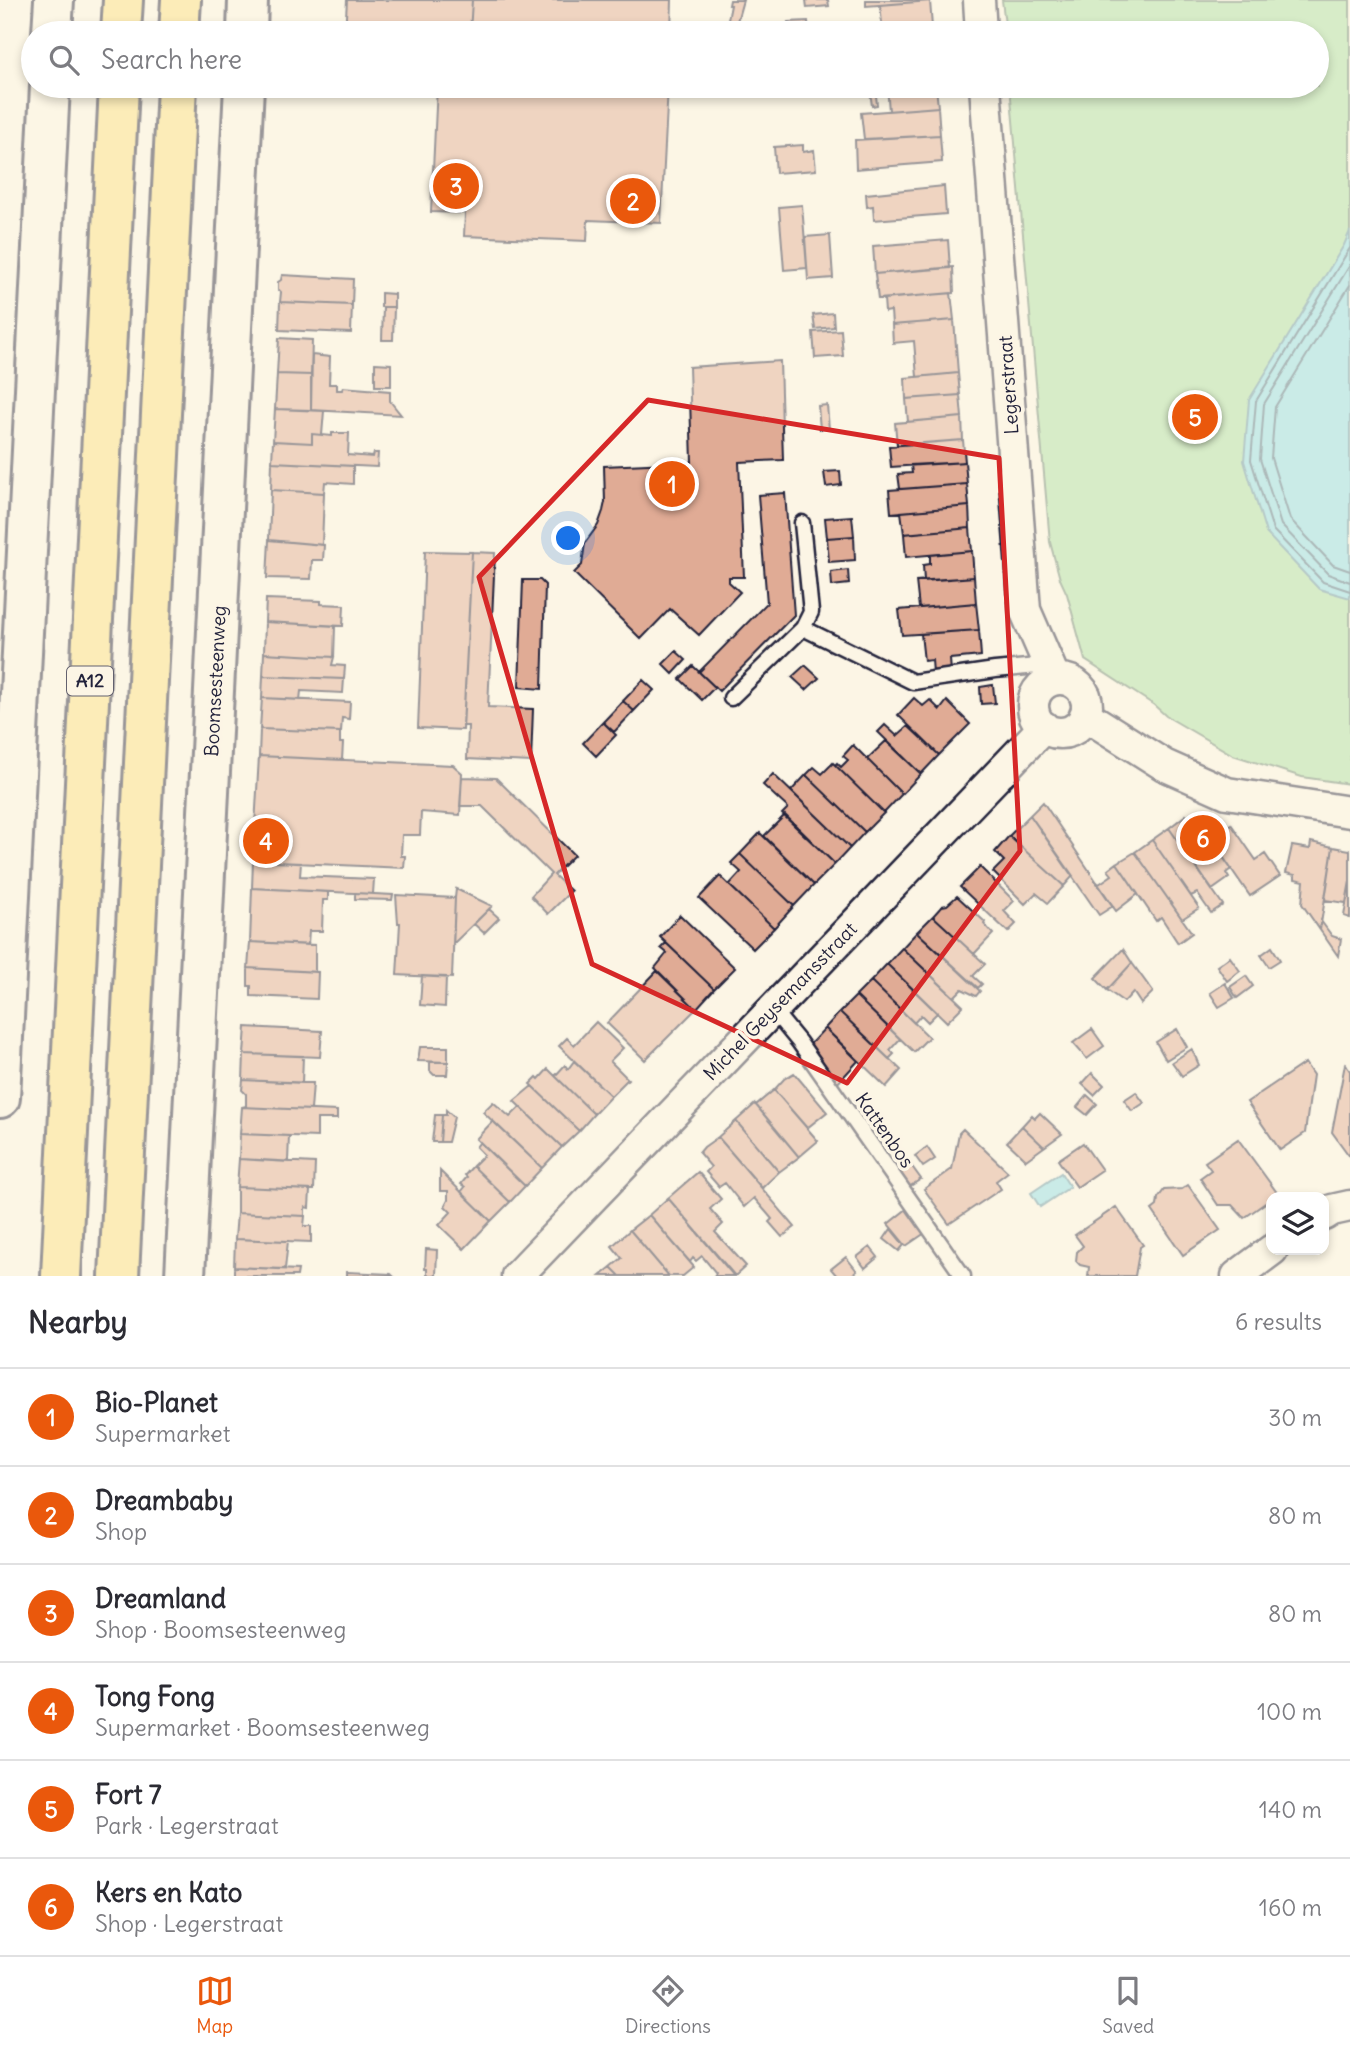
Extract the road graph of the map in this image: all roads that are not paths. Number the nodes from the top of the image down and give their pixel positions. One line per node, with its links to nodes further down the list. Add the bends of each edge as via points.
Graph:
1 (54, 0): 6 (main road)
2 (123, 0): 7 (highway)
3 (181, 0): 8 (highway)
4 (248, 0): 9 (main road)
5 (979, 0): 10 (street)
6 (53, 21)
7 (122, 21)
8 (180, 21)
9 (247, 21)
10 (980, 21)
11 (49, 98): 17 (main road)
12 (118, 98): 29 (highway, A12)
13 (176, 98): 30 (highway)
14 (243, 98): 31 (main road, Boomsesteenweg)
15 (986, 98): 19 (street, Legerstraat, via 1025,610)
16 (802, 523): 18 (lane, via 811,612)
17 (13, 571): 25 (main road)
18 (803, 628): 19 (lane, via 913,682 1003,669); 20 (lane)
19 (1052, 672): 21 (street, via 1077,684 1084,693); 22 (street, via 1035,695 1034,713)
20 (731, 698)
21 (1085, 715): 22 (street, via 1067,732); 23 (street, via 1164,765 1227,793)
22 (1044, 727): 24 (street, Michel Geysemansstraat)
23 (1350, 812)
24 (772, 1009): 32 (street, Michel Geysemansstraat); 33 (lane, Kattenbos, via 800,1042)
25 (0, 1098)
26 (1350, 1206): 27 (street)
27 (1329, 1212)
28 (1266, 1254): 34 (street)
29 (61, 1276)
30 (119, 1276)
31 (185, 1276)
32 (517, 1276)
33 (963, 1276)
34 (1237, 1276)

